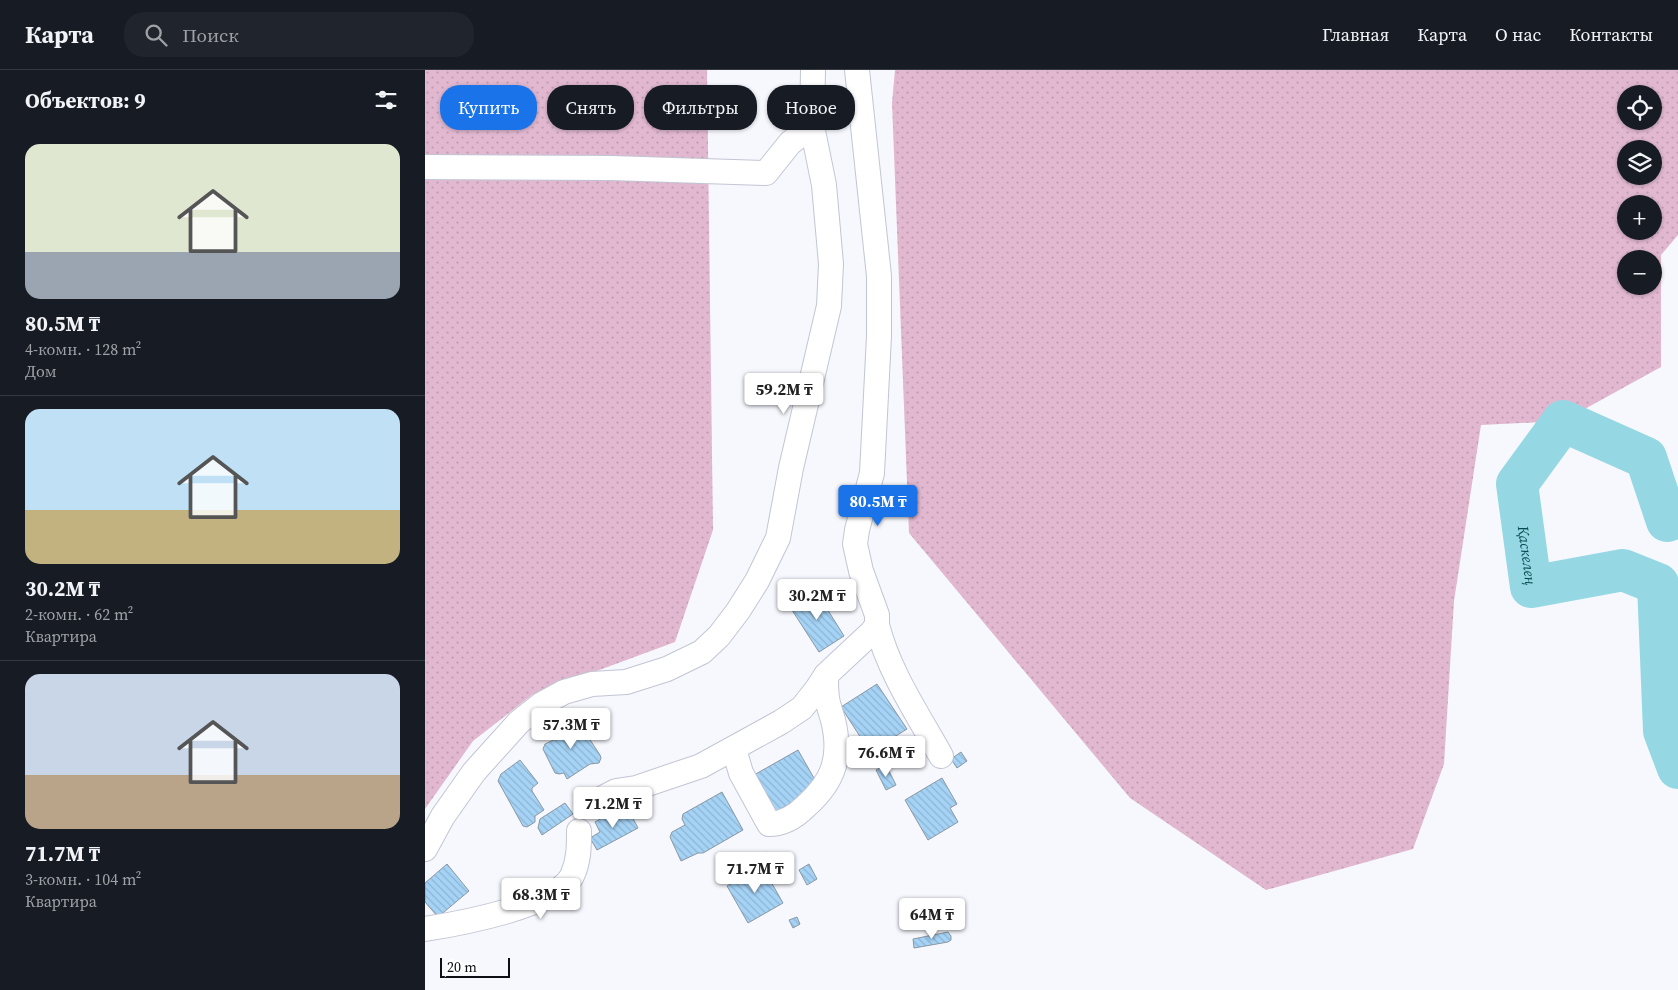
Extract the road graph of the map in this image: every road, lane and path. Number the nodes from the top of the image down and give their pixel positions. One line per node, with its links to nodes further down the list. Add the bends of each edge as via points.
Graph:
1 (813, 70): 3 (street)
2 (857, 70): 7 (street, via 879,276 879,336 872,474 855,544 877,615)
3 (813, 85)
4 (807, 130): 6 (street, via 790,144 766,173)
5 (813, 130): 13 (street, via 824,185 831,264 829,306 777,538 757,581 719,636 701,652 667,670 626,682 581,686 564,692 519,722 474,772 443,816)
6 (425, 167)
7 (877, 625): 8 (street); 10 (street, via 883,649 896,677)
8 (826, 674): 9 (street, via 802,708); 9 (street, via 837,750 834,769 826,786 798,814 778,824 769,824 741,773)
9 (734, 749): 11 (street, via 701,766 636,788 615,791)
10 (941, 756)
11 (597, 801)
12 (579, 831): 14 (street, via 579,854 571,878 558,890 530,904 491,916)
13 (425, 849)
14 (425, 929)

